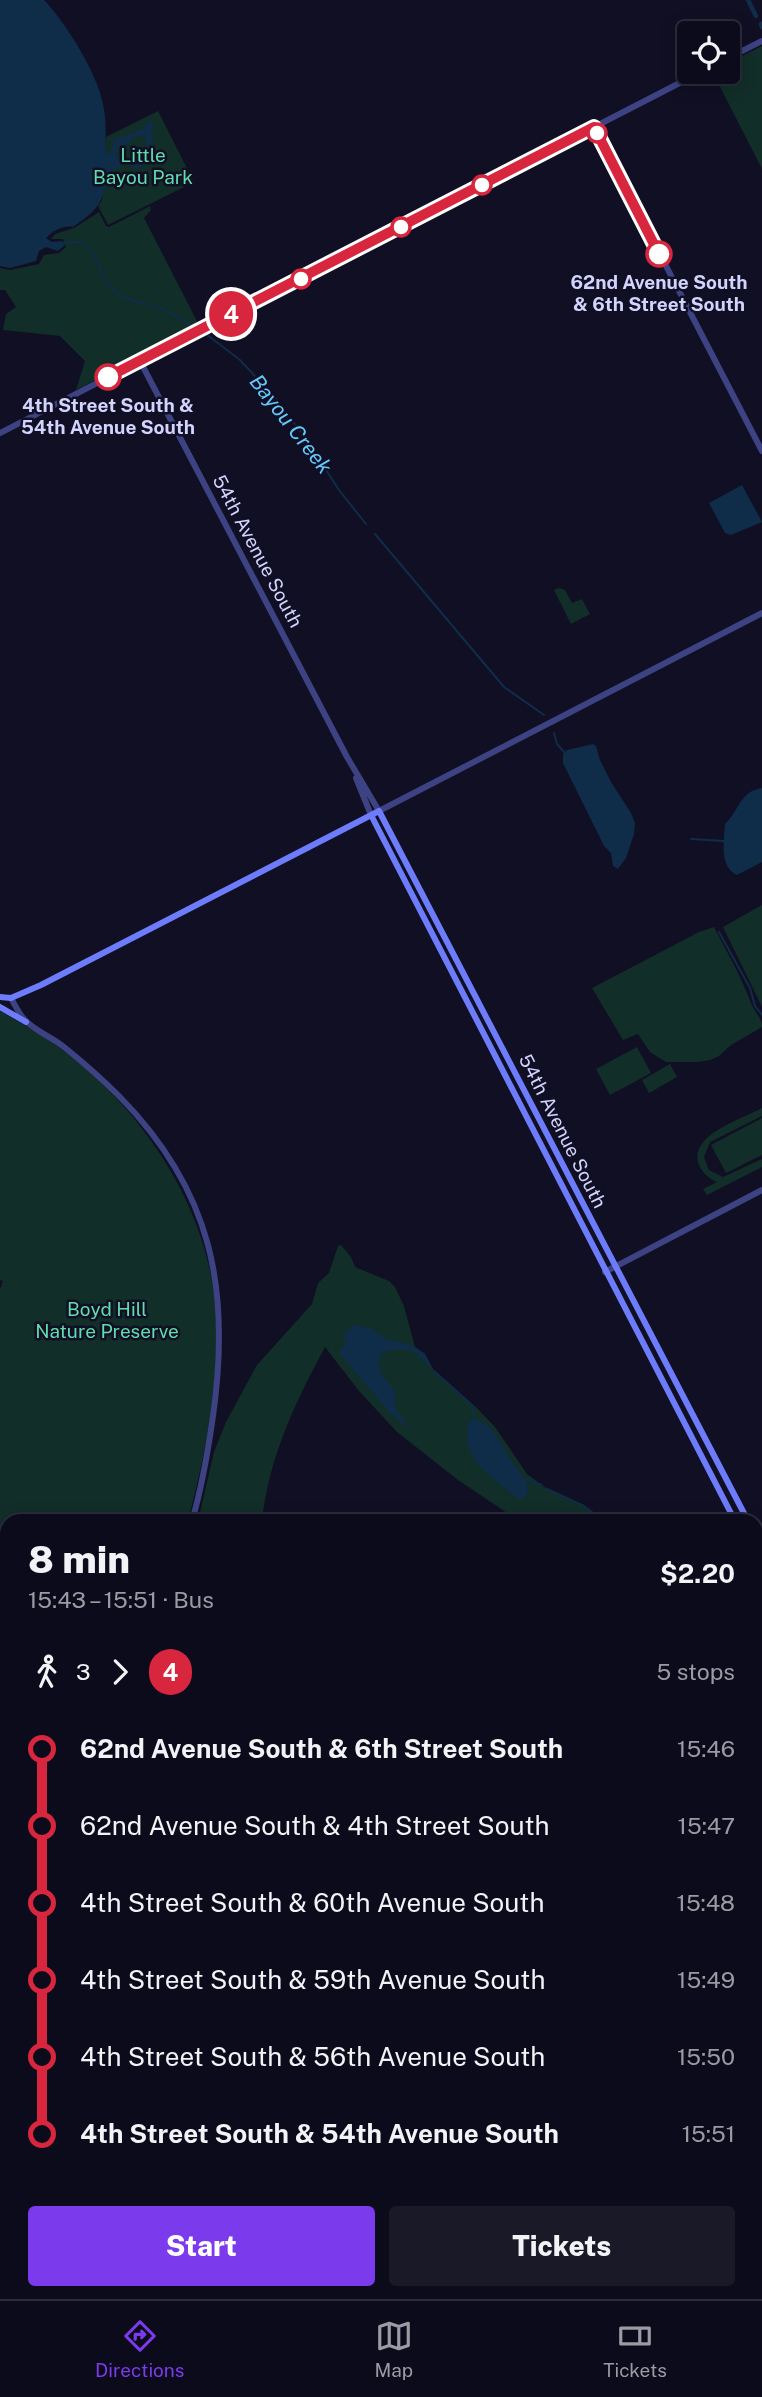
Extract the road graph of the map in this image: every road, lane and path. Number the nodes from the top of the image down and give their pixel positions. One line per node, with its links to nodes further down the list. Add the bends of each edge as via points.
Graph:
1 (762, 41): 2 (street)
2 (740, 52)
3 (678, 84): 4 (street)
4 (594, 127): 5 (street); 7 (street)
5 (141, 360): 6 (street); 9 (street, 54th Avenue South)
6 (0, 433)
7 (762, 451)
8 (762, 613): 10 (street)
9 (347, 757): 10 (street, 54th Avenue South); 11 (street, 54th Avenue South)
10 (379, 811): 11 (main road); 17 (main road, 54th Avenue South)
11 (371, 815): 13 (main road); 18 (main road, 54th Avenue South)
12 (0, 997): 13 (main road)
13 (10, 998): 15 (street)
14 (0, 1007): 15 (main road)
15 (26, 1022): 19 (street, via 85,1064 145,1125 176,1167 204,1230 215,1270 221,1334 209,1444)
16 (762, 1190): 17 (street)
17 (615, 1267): 18 (street); 21 (main road, 54th Avenue South)
18 (605, 1272): 20 (main road, 54th Avenue South)
19 (194, 1514)
20 (731, 1514)
21 (744, 1514)

